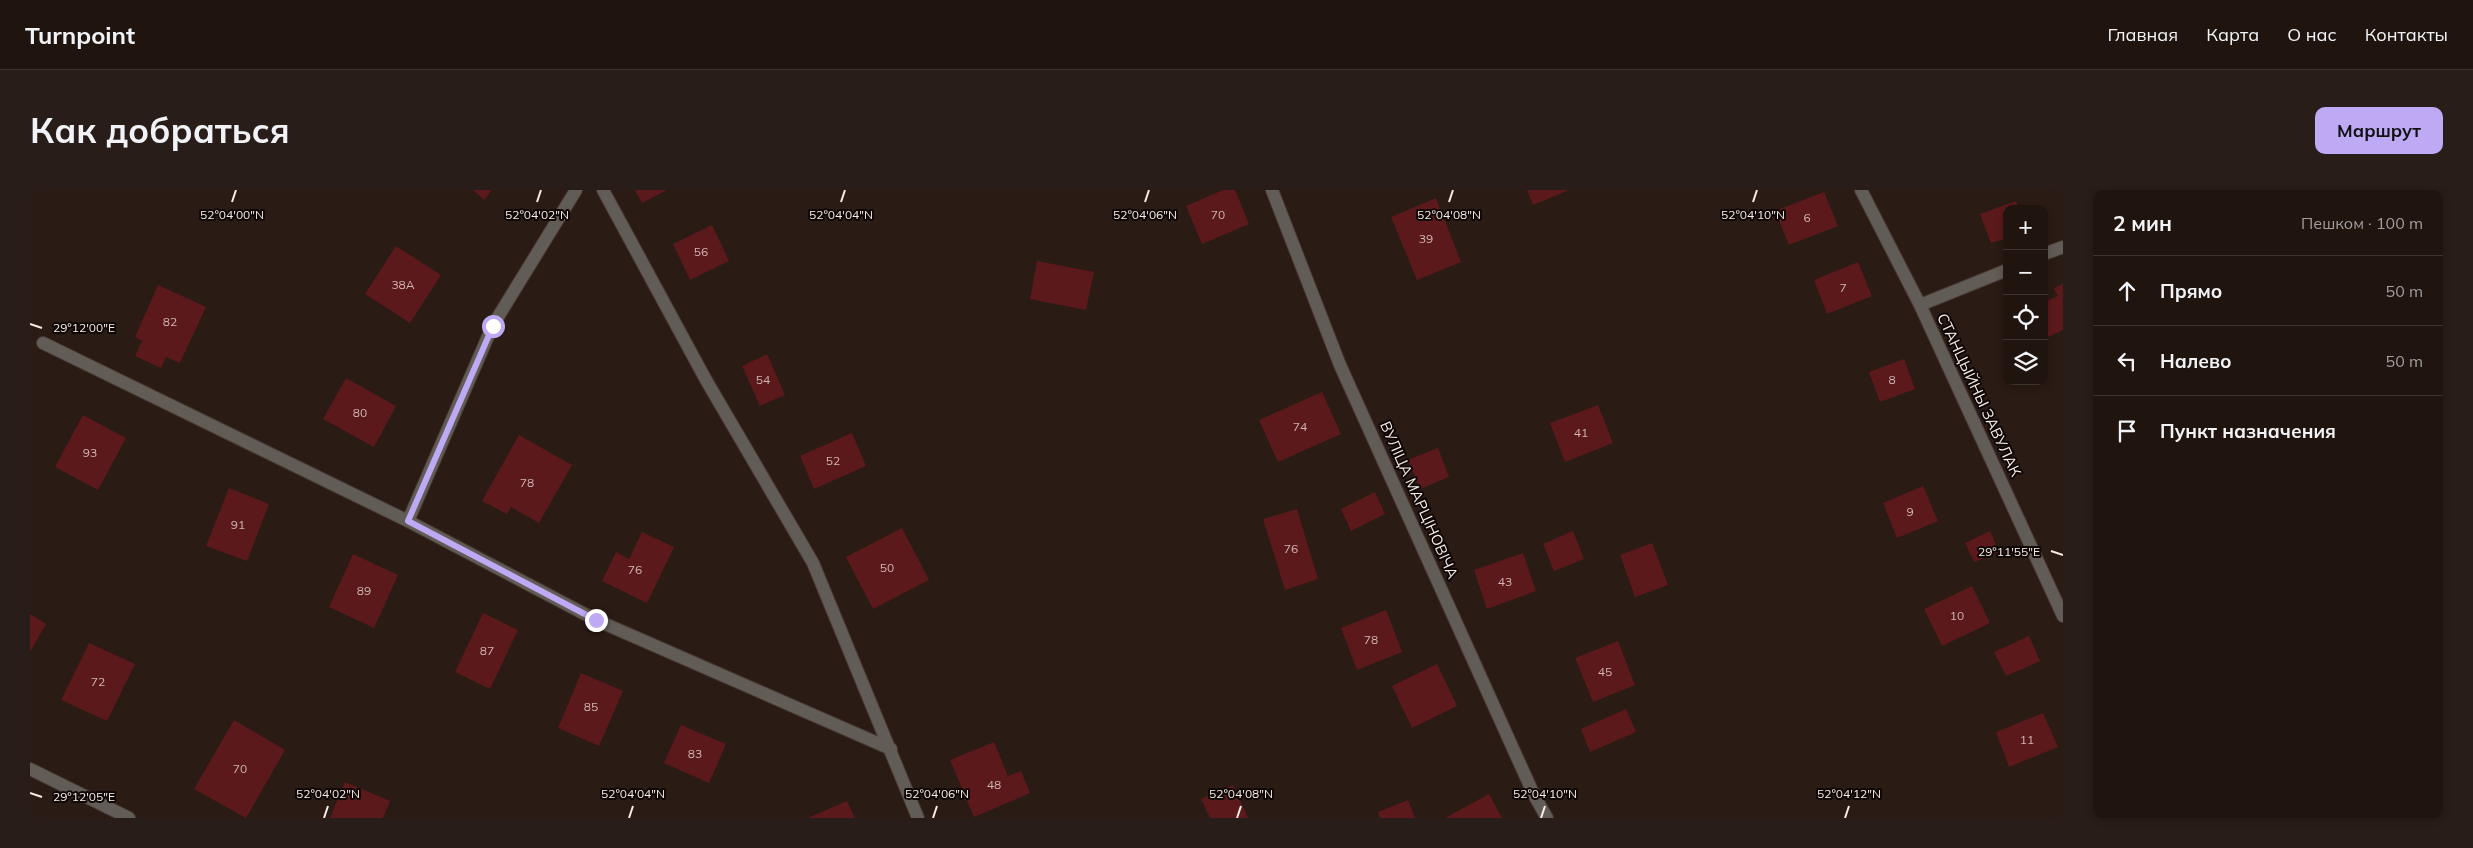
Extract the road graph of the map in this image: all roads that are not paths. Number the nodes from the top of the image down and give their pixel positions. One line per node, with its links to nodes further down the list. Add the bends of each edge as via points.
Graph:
1 (576, 190): 10 (street, via 493,326)
2 (603, 190): 12 (street, via 706,380 813,563)
3 (1272, 190): 16 (street, ВУЛІЦА МАРЦІНОВІЧА, via 1340,365)
4 (1861, 190): 8 (street, СТАНЦЫЙНЫ ЗАВУЛАК)
5 (2063, 247): 6 (street)
6 (2048, 253)
7 (2003, 272): 8 (street)
8 (1920, 305): 11 (street, СТАНЦЫЙНЫ ЗАВУЛАК)
9 (43, 343): 10 (street)
10 (408, 521): 12 (street, via 596,620)
11 (2063, 616)
12 (891, 749): 15 (street)
13 (30, 769): 14 (street)
14 (129, 818)
15 (918, 818)
16 (1547, 818)

